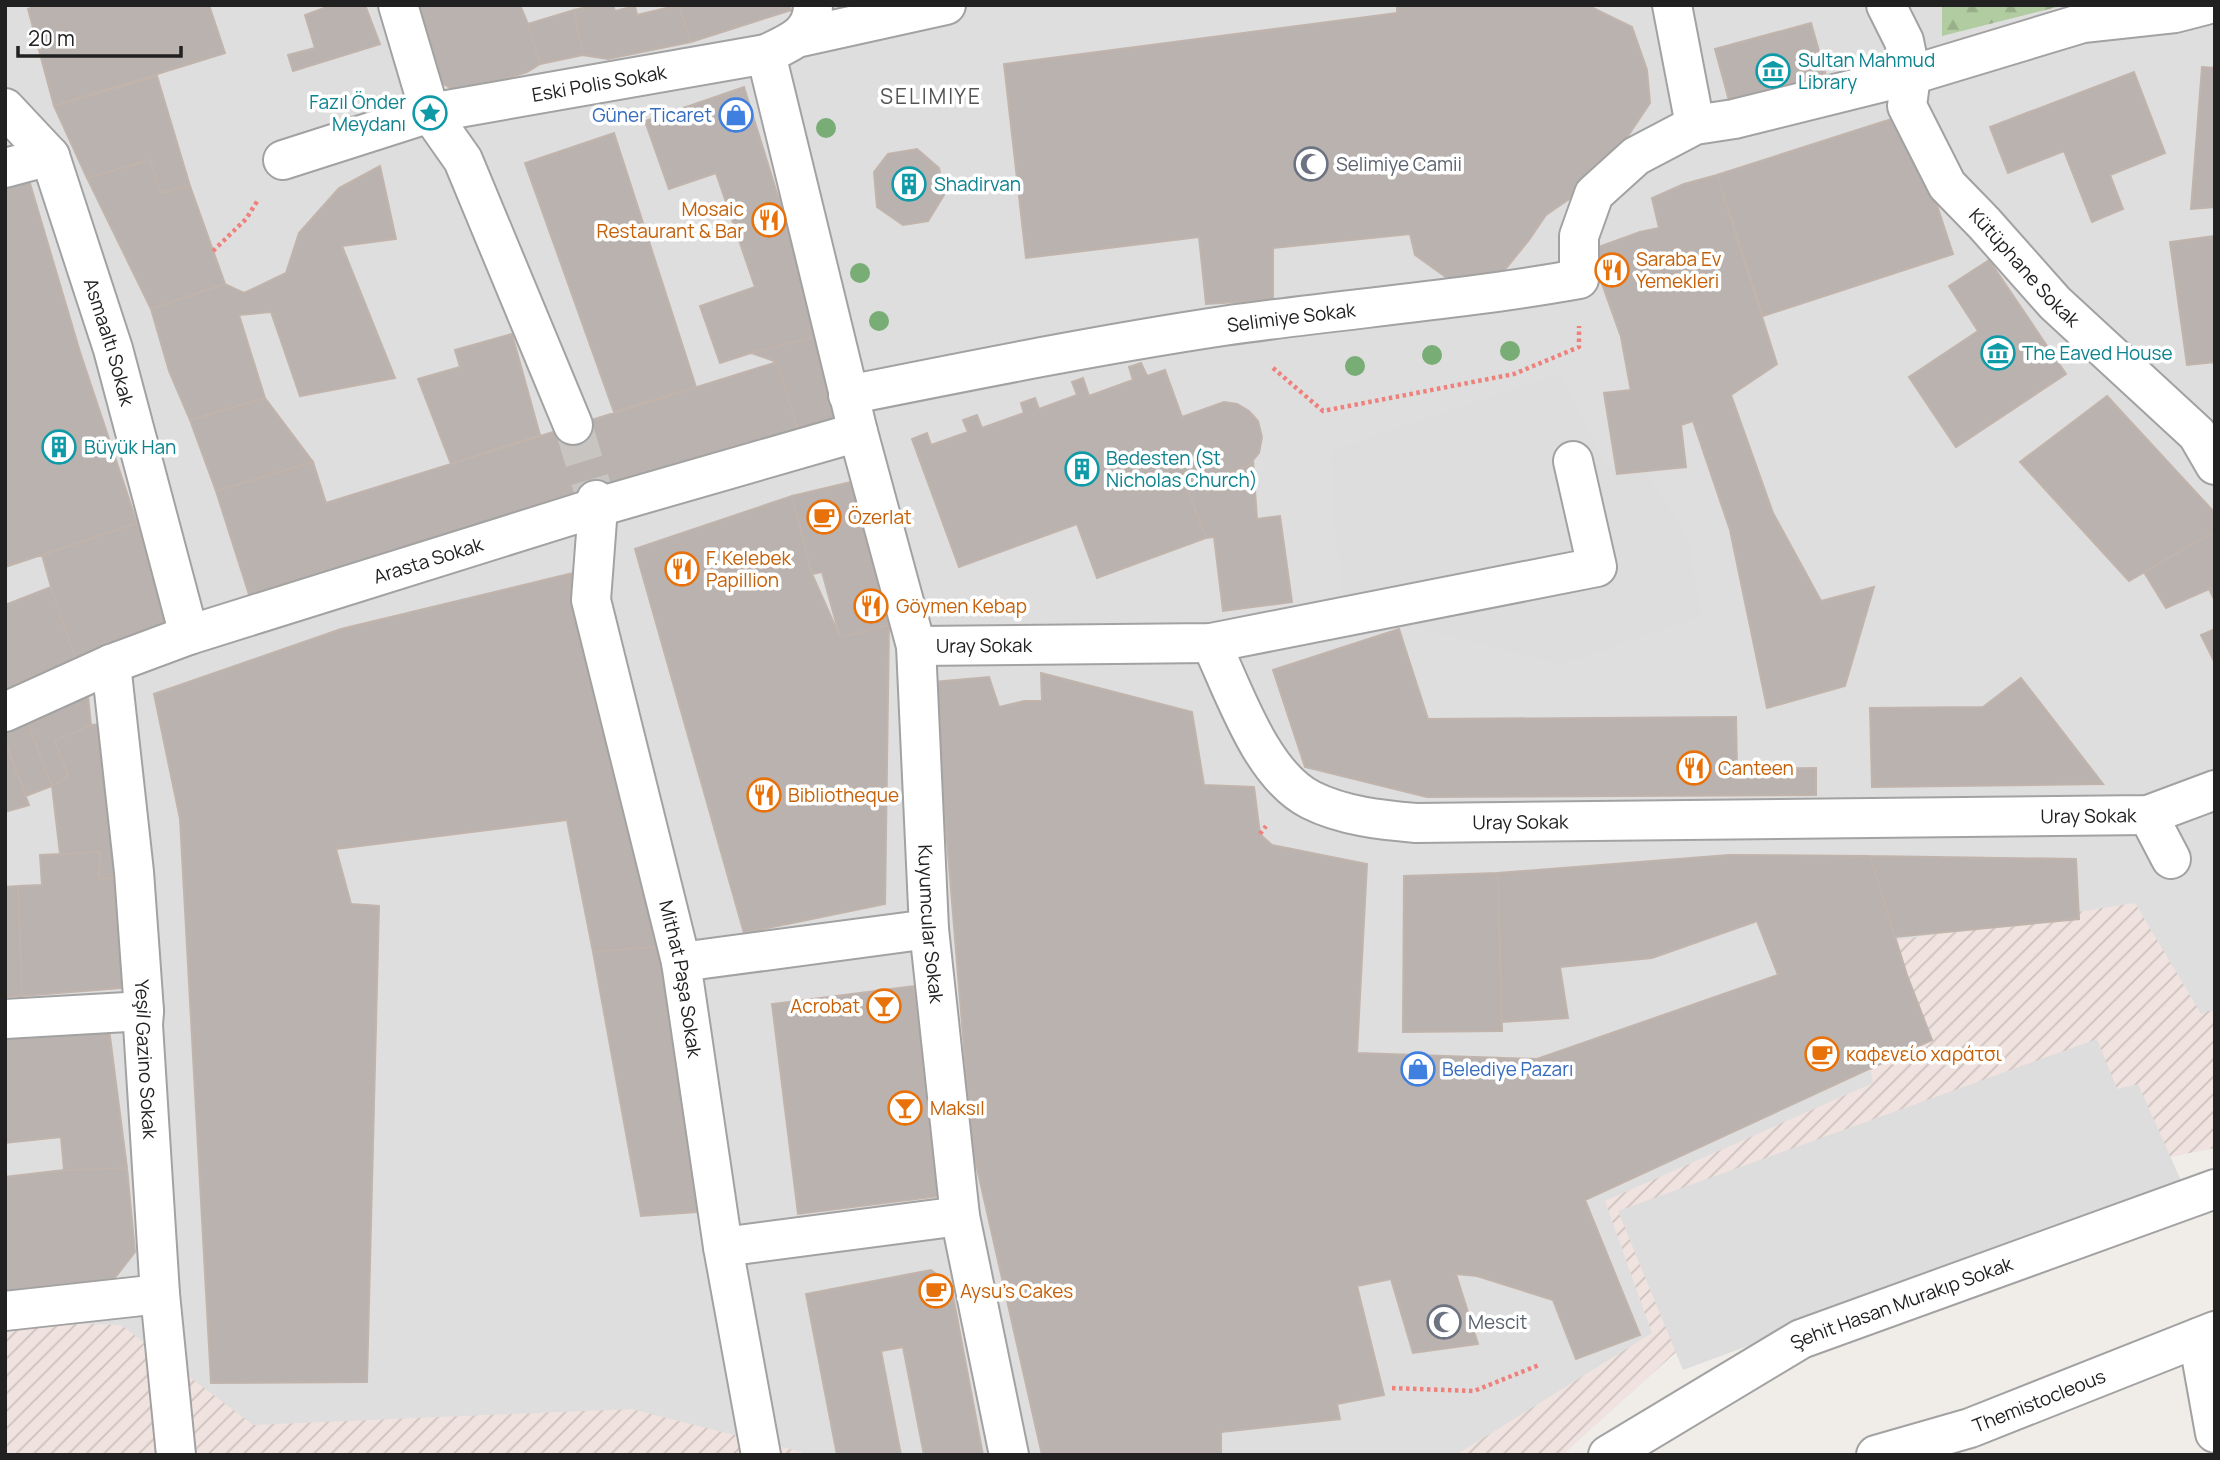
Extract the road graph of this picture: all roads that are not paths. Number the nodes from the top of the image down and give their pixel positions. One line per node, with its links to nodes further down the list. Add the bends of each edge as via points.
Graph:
1 (398, 5): 11 (street)
2 (946, 5): 7 (street)
3 (1672, 5): 12 (street)
4 (1886, 5): 9 (street, via 1904,41)
5 (2206, 5): 6 (street, via 2175,13)
6 (2084, 14): 9 (street)
7 (807, 21): 8 (street, Eski Polis Sokak)
8 (766, 54): 11 (street, Eski Polis Sokak); 16 (street)
9 (1911, 75): 12 (street); 19 (street, Kütüphane Sokak, via 1907,106 1947,185 2054,303)
10 (5, 107): 13 (street, Asmaaltı Sokak)
11 (430, 113): 14 (street, Eski Polis Sokak); 17 (street, via 463,160)
12 (1695, 125): 16 (street, Selimiye Sokak, via 1636,156 1594,194 1579,236 1579,279 1225,326 1046,355)
13 (50, 156): 15 (street); 22 (street, Asmaaltı Sokak, via 113,349)
14 (284, 160)
15 (5, 168)
16 (848, 395): 18 (street, Kuyumcular Sokak)
17 (573, 425)
18 (858, 432): 21 (street, Arasta Sokak); 24 (street, Kuyumcular Sokak)
19 (2209, 443)
20 (1573, 461): 23 (street, via 1597,566)
21 (597, 504): 22 (street, Arasta Sokak); 31 (street, Mithat Paşa Sokak, via 591,600)
22 (189, 635): 25 (street, Arasta Sokak)
23 (1211, 643): 24 (street, Uray Sokak); 28 (street, Uray Sokak, via 1254,734 1272,765 1294,789 1339,811 1375,819 1416,823)
24 (916, 646): 30 (street, Kuyumcular Sokak)
25 (111, 664): 26 (street, Arasta Sokak); 32 (street, Yeşil Gazino Sokak)
26 (5, 712)
27 (2215, 790): 28 (street, Uray Sokak)
28 (2148, 815): 29 (street)
29 (2171, 859)
30 (929, 929): 31 (street); 35 (street, Kuyumcular Sokak)
31 (681, 962): 36 (street, Mithat Paşa Sokak)
32 (144, 1010): 33 (street); 37 (street, Yeşil Gazino Sokak)
33 (5, 1019)
34 (2215, 1189): 45 (street, Şehit Hasan Murakıp Sokak, via 1801,1339)
35 (960, 1216): 36 (street); 44 (street, Kuyumcular Sokak)
36 (723, 1247): 43 (street, Mithat Paşa Sokak)
37 (160, 1294): 38 (street); 42 (street, Yeşil Gazino Sokak)
38 (5, 1311)
39 (2206, 1334): 40 (street); 41 (street, Themistocleous)
40 (2215, 1433)
41 (1973, 1442): 46 (street, Themistocleous)
42 (176, 1455)
43 (761, 1455)
44 (1009, 1455)
45 (1608, 1455)
46 (1876, 1455)

